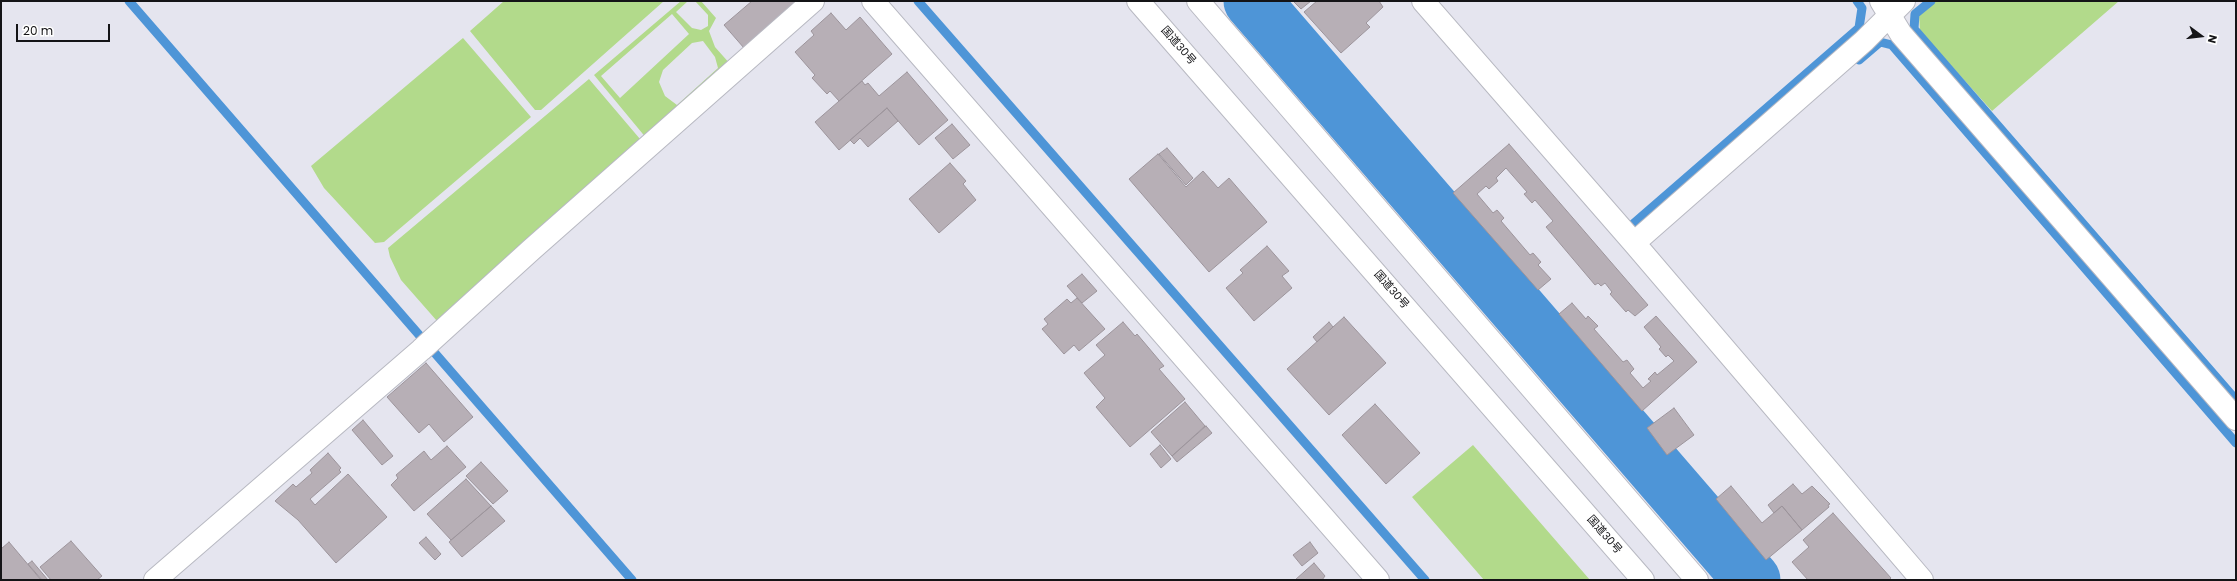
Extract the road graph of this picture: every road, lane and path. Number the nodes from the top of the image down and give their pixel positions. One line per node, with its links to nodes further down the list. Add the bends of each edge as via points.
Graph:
1 (813, 1): 9 (main road, via 427,345)
2 (873, 1): 10 (main road)
3 (1138, 1): 11 (main road, 国道30号)
4 (1198, 1): 12 (main road)
5 (1423, 1): 7 (main road)
6 (1892, 6): 7 (main road, via 1864,41); 8 (main road, via 1901,34)
7 (1634, 244): 13 (main road)
8 (2236, 419)
9 (155, 580)
10 (1378, 580)
11 (1643, 580)
12 (1697, 580)
13 (1922, 580)

